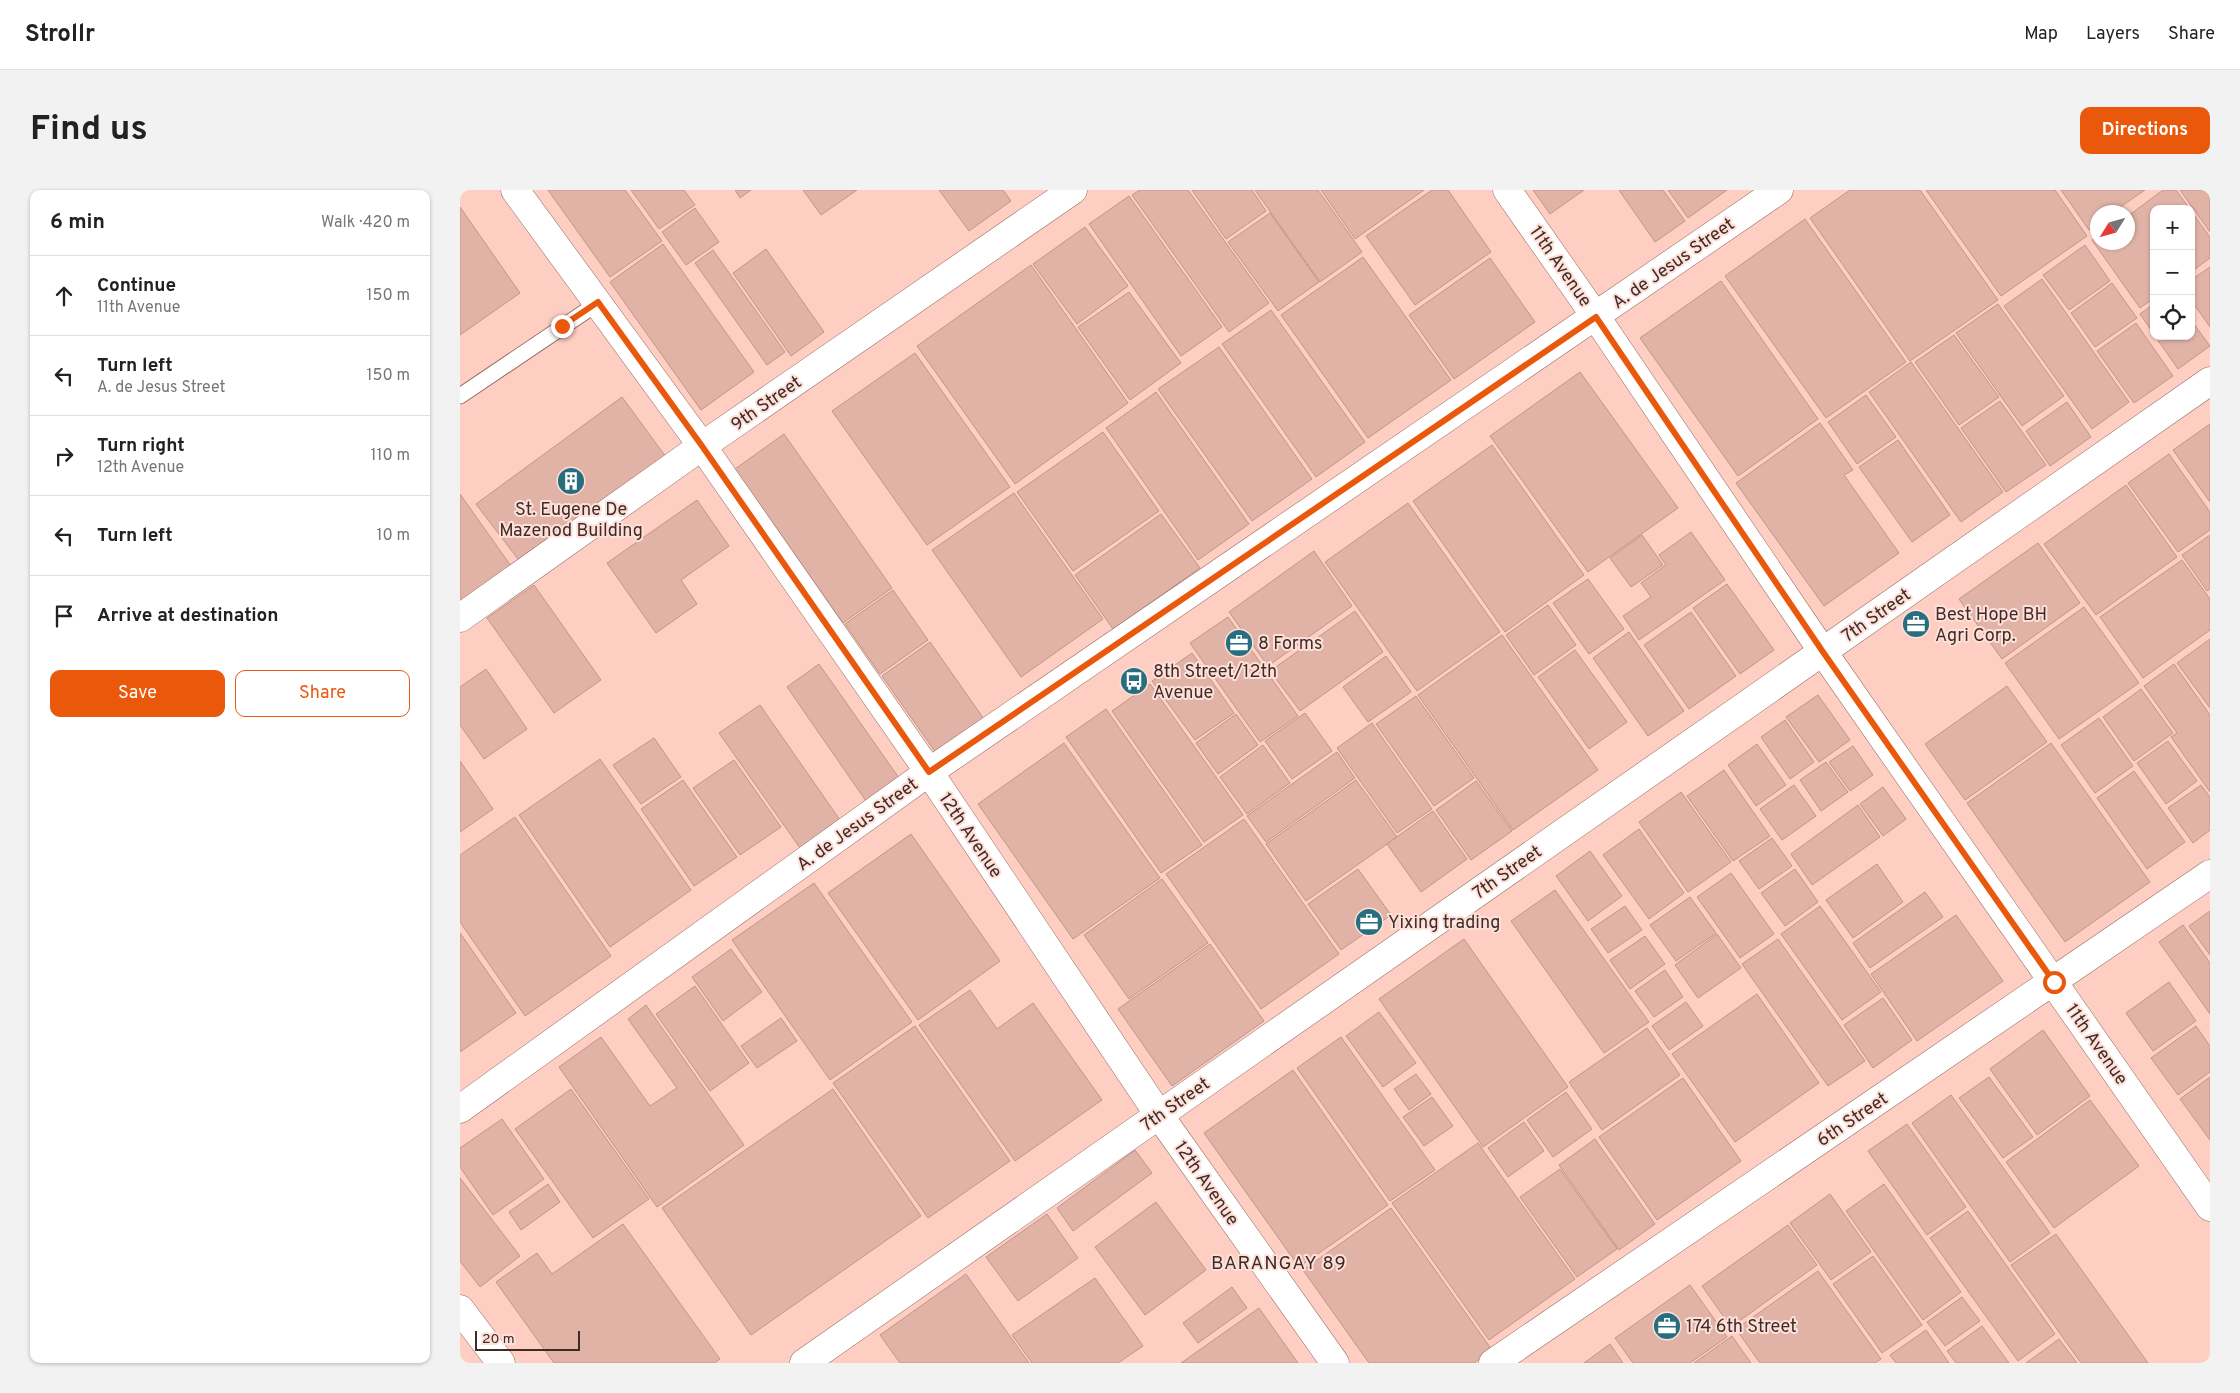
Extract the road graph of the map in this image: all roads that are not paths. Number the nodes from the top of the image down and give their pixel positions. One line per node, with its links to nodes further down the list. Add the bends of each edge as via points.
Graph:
1 (515, 190): 5 (street, 12th Avenue)
2 (1073, 190): 9 (street, 9th Street)
3 (1507, 190): 6 (street, 11th Avenue)
4 (1779, 190): 6 (street, A. de Jesus Street)
5 (598, 302): 8 (lane); 9 (street, 12th Avenue)
6 (1596, 317): 11 (street, 11th Avenue); 12 (street, A. de Jesus Street)
7 (2210, 381): 11 (street, 7th Street)
8 (460, 396)
9 (702, 446): 10 (street, 9th Street); 12 (street, 12th Avenue)
10 (460, 618)
11 (1823, 652): 14 (street, 11th Avenue); 16 (street, 7th Street)
12 (929, 772): 15 (street, A. de Jesus Street); 16 (street, 12th Avenue)
13 (2210, 874): 14 (street, 6th Street)
14 (2054, 982): 17 (street, 11th Avenue); 22 (street, 6th Street)
15 (460, 1109)
16 (1159, 1115): 20 (street, 7th Street); 21 (street, 12th Avenue)
17 (2210, 1207)
18 (460, 1309): 19 (street)
19 (502, 1363)
20 (804, 1363)
21 (1334, 1363)
22 (1493, 1363)

